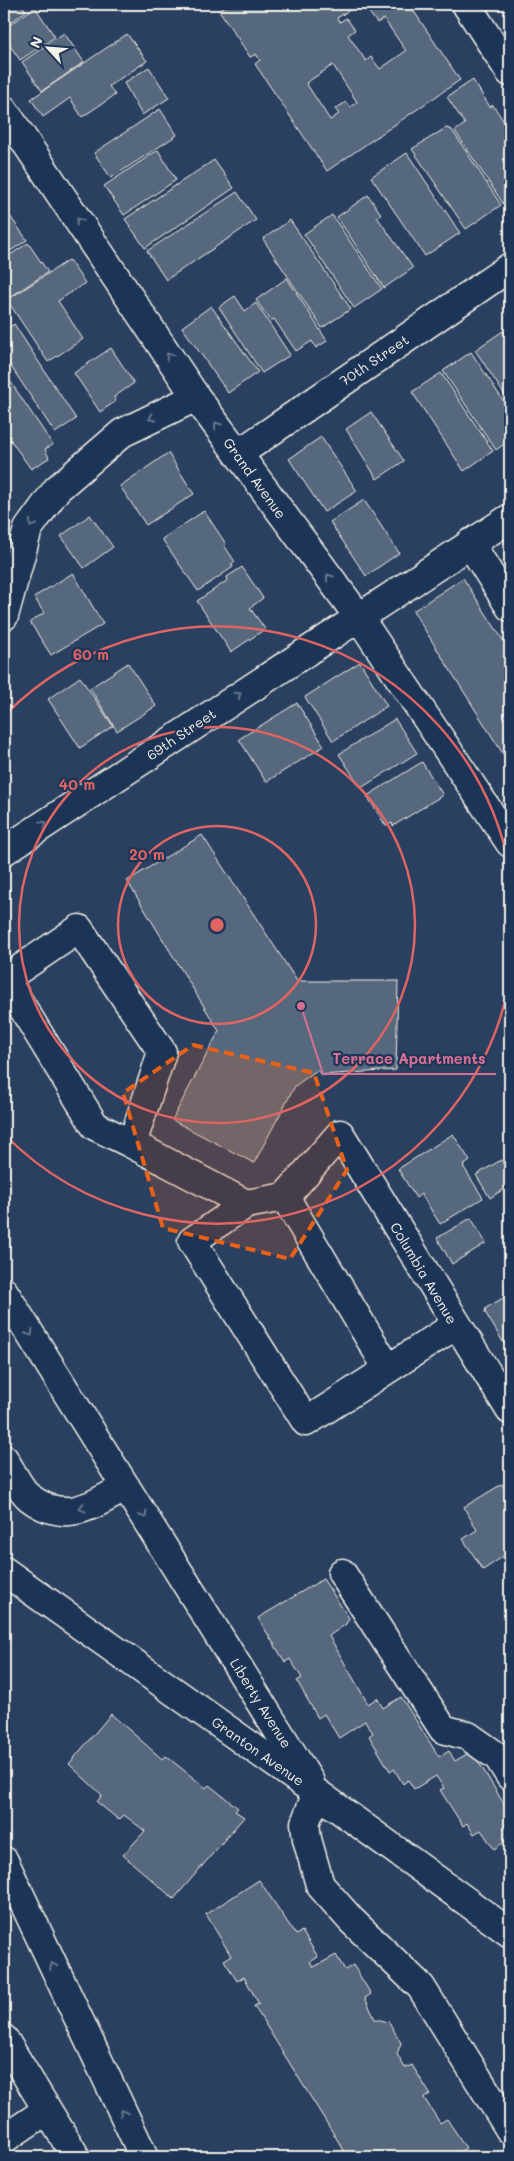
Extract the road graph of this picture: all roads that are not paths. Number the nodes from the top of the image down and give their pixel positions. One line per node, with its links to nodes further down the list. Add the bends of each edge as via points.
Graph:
1 (466, 4): 2 (street)
2 (510, 72)
3 (4, 110): 5 (street, Grand Avenue, one-way to 3)
4 (510, 267): 6 (street, 70th Street)
5 (196, 397): 6 (street, Grand Avenue, one-way to 5); 10 (street, one-way to 10, via 122,433 57,489 28,529)
6 (238, 454): 11 (street, Grand Avenue, one-way to 6)
7 (510, 518): 8 (street, 69th Street)
8 (470, 543): 9 (street); 11 (street, 69th Street)
9 (510, 607)
10 (4, 616)
11 (358, 616): 12 (street, Grand Avenue); 13 (street, 69th Street, one-way to 11)
12 (510, 843)
13 (4, 851)
14 (132, 1144): 14 (street, via 95,1126 5,979 79,929 162,1052); 16 (street)
15 (286, 1197): 16 (street); 18 (street, Columbia Avenue, via 340,1134); 19 (street)
16 (246, 1204): 19 (street, via 192,1241 306,1422)
17 (4, 1292): 22 (street, Liberty Avenue, one-way to 22)
18 (456, 1324): 19 (street); 20 (street, Columbia Avenue)
19 (388, 1369)
20 (510, 1410)
21 (4, 1459): 22 (street, one-way to 21, via 84,1509 58,1512 29,1497)
22 (126, 1487): 26 (street, Liberty Avenue, one-way to 26)
23 (4, 1572): 26 (street, Granton Avenue)
24 (342, 1573): 25 (street, via 443,1729 468,1736 498,1756)
25 (510, 1776)
26 (317, 1793): 28 (street, Granton Avenue); 31 (street, via 305,1823 320,1886 421,1987)
27 (4, 1861): 34 (street, one-way to 27)
28 (510, 1933)
29 (4, 2039): 30 (street)
30 (47, 2110): 32 (street); 33 (street)
31 (510, 2130)
32 (4, 2139)
33 (76, 2157)
34 (144, 2157)

